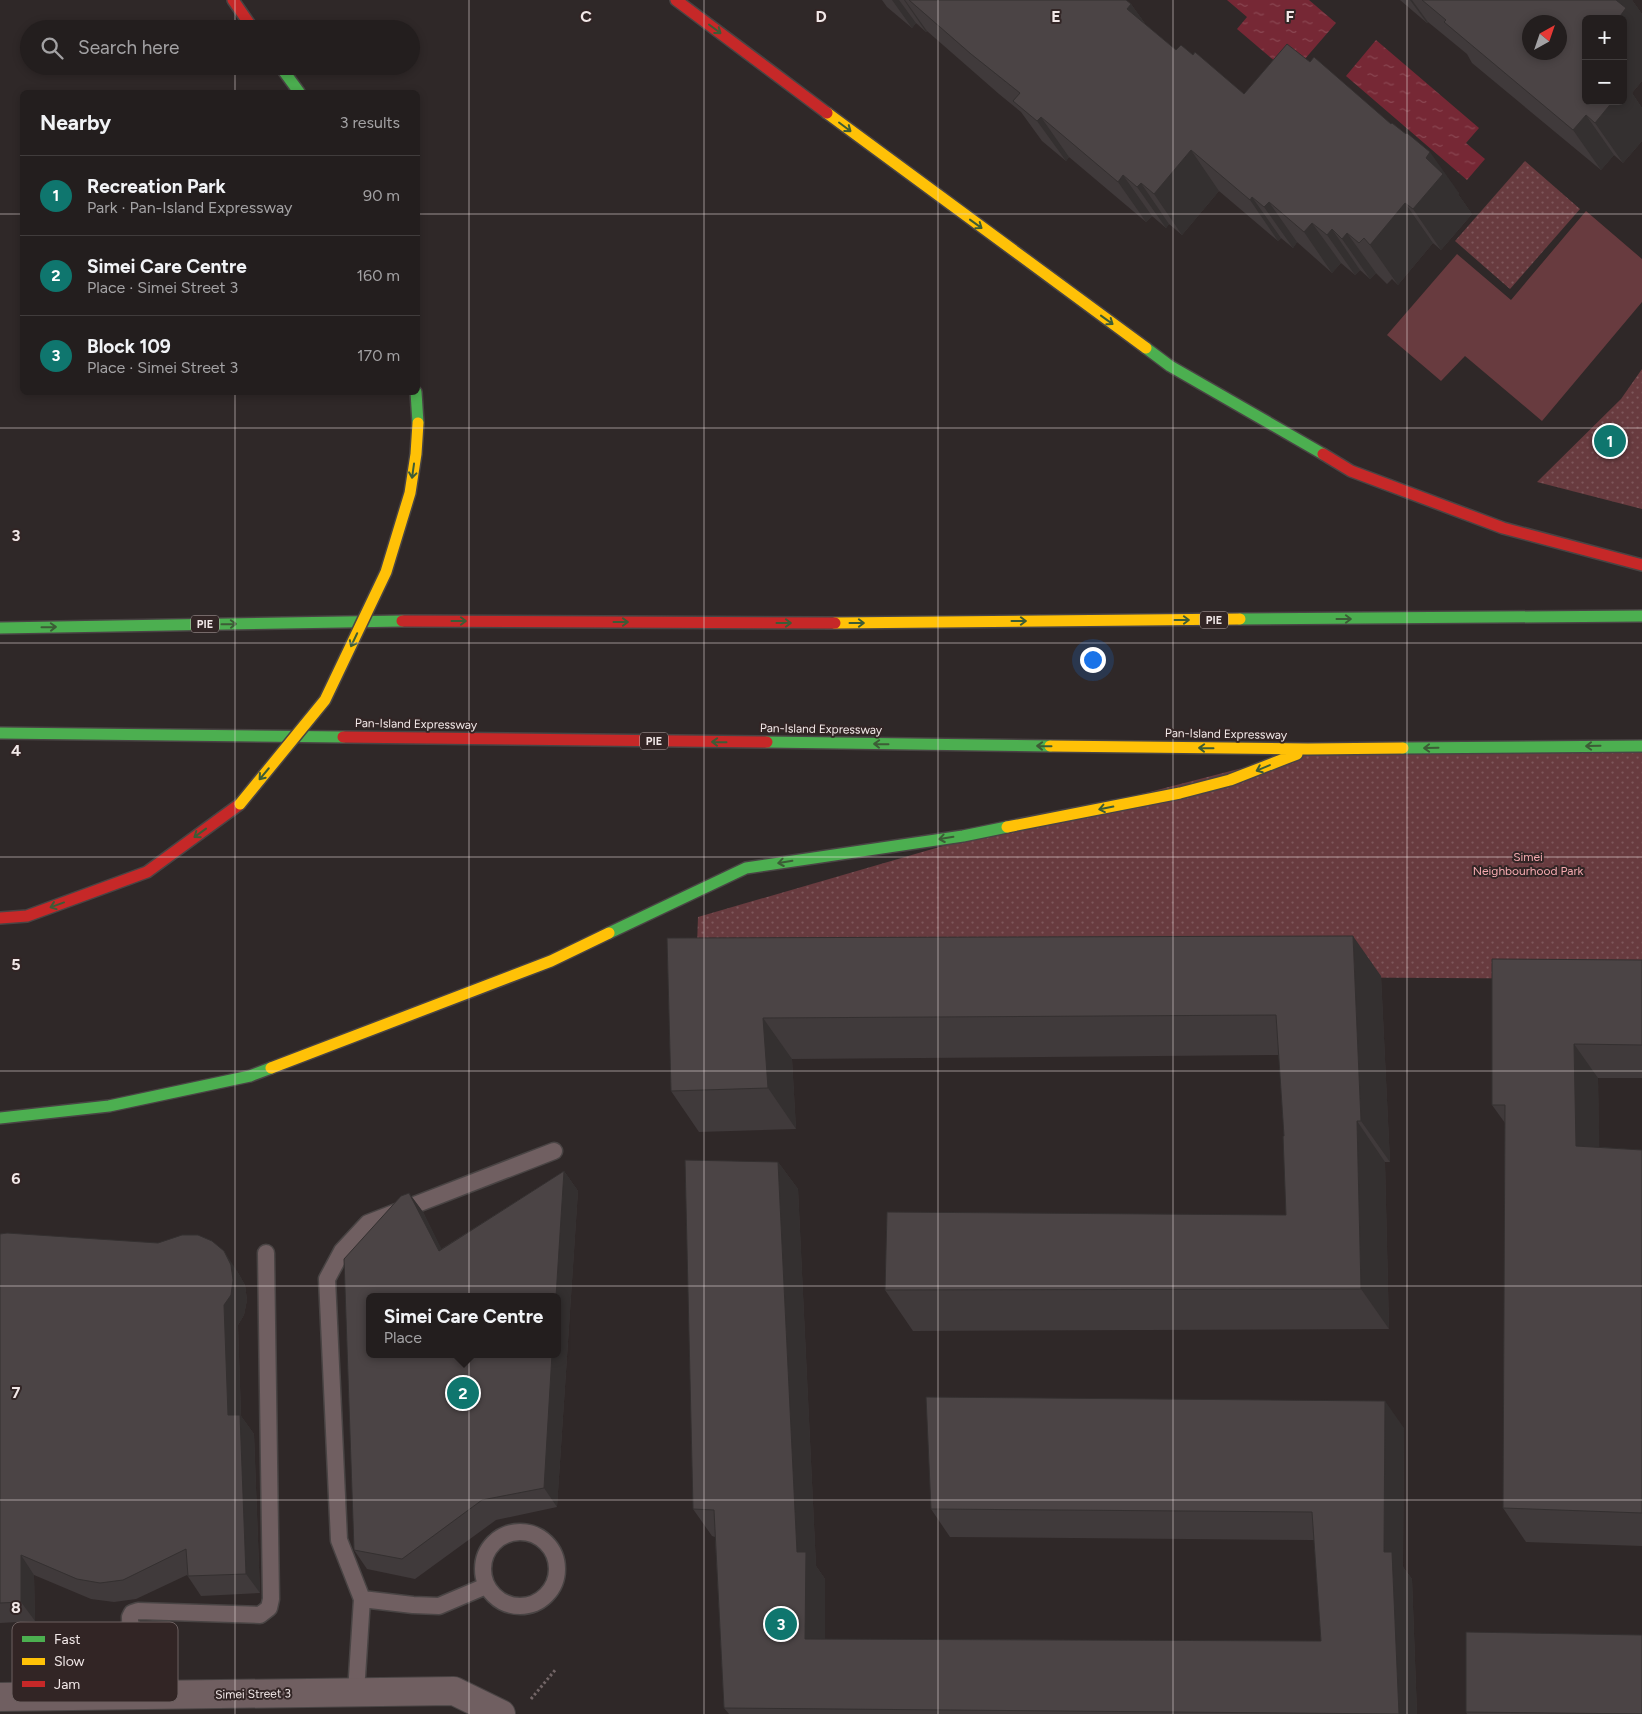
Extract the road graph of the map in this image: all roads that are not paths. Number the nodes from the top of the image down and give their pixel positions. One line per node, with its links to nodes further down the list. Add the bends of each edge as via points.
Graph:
1 (233, 0): 3 (highway)
2 (676, 0): 7 (highway, one-way to 7, via 1170,366 1351,470 1503,528)
3 (247, 20)
4 (287, 75): 5 (highway)
5 (298, 90)
6 (416, 395): 13 (highway, one-way to 13, bridge, via 418,423 410,493 386,572 326,700 240,804 147,872 26,916)
7 (1642, 564)
8 (1642, 616): 9 (highway, PIE, one-way to 8, via 410,621 808,623)
9 (0, 628)
10 (0, 733): 12 (highway, Pan-Island Expressway / PIE, one-way to 10)
11 (1642, 746): 12 (highway, Pan-Island Expressway / PIE, one-way to 12)
12 (1308, 749): 14 (highway, one-way to 14, via 1253,772 1180,793 963,836 746,868 551,961 250,1076 109,1106)
13 (0, 918)
14 (0, 1118)
15 (554, 1151): 18 (lane, via 368,1223 342,1251 327,1279 339,1540)
16 (266, 1253): 19 (lane, via 270,1604 260,1615 138,1611 132,1613)
17 (486, 1586): 17 (lane, via 482,1565 490,1545 508,1533 529,1532 548,1543 557,1562 555,1584 542,1600 522,1607 501,1601); 18 (lane, via 439,1606)
18 (362, 1599): 20 (lane)
19 (130, 1622)
20 (356, 1692): 21 (street, Simei Street 3); 22 (street, Simei Street 3, via 454,1691)
21 (178, 1695)
22 (501, 1714)

